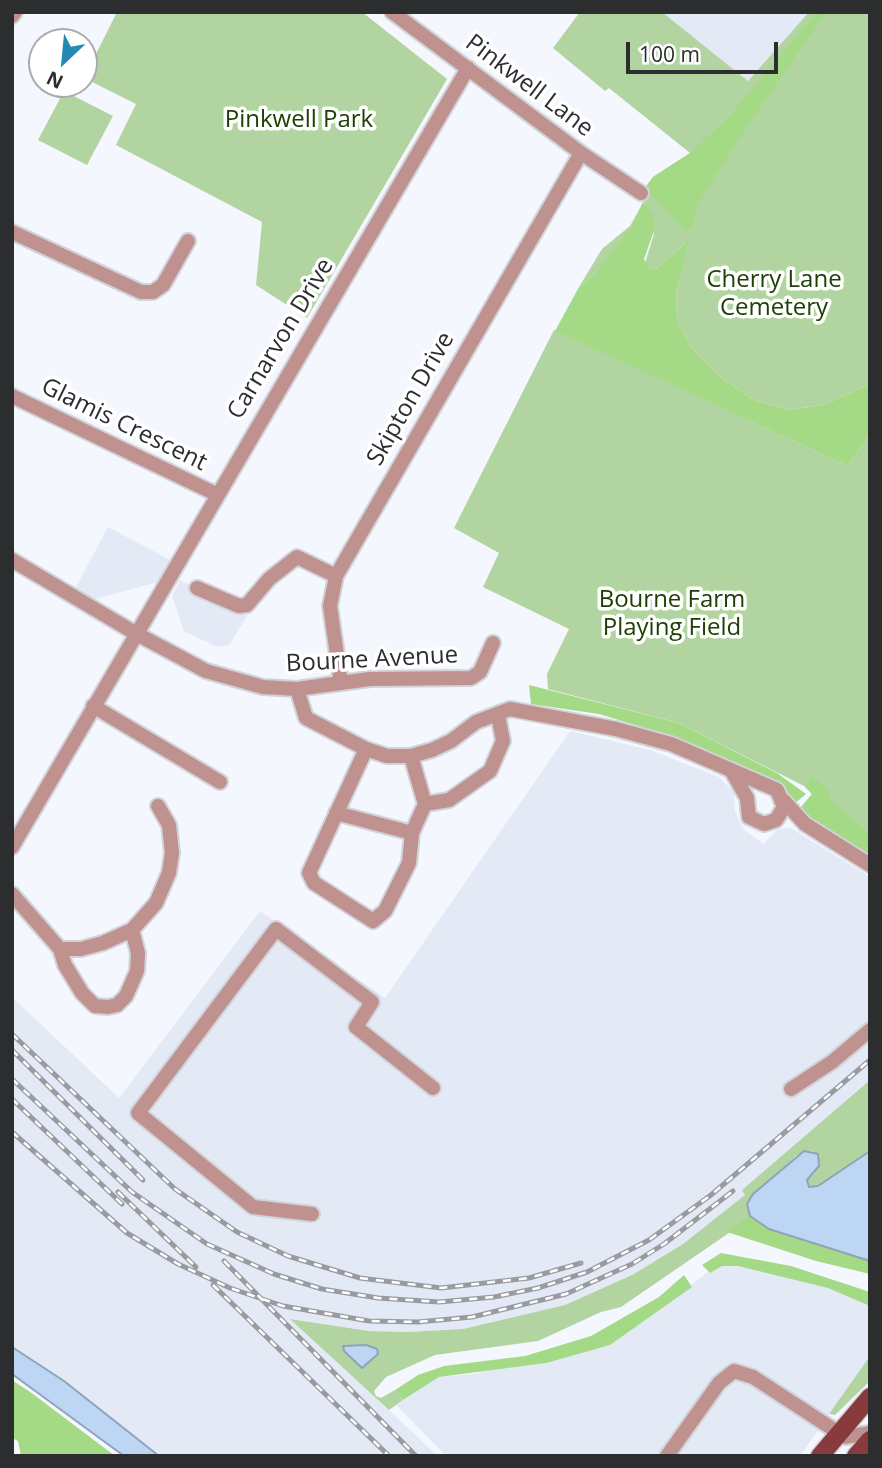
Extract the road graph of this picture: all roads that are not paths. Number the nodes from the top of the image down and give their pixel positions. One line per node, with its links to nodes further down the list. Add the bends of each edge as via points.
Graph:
1 (392, 12): 2 (street, Pinkwell Lane)
2 (467, 68): 3 (street, Pinkwell Lane); 8 (street, Carnarvon Drive)
3 (581, 153): 4 (street, Pinkwell Lane); 10 (street, Skipton Drive)
4 (641, 193)
5 (12, 232): 6 (street, via 141,292 153,292 163,285)
6 (188, 242)
7 (12, 396): 8 (street, Glamis Crescent)
8 (216, 494): 12 (street, Carnarvon Drive)
9 (12, 560): 12 (street, Bourne Avenue)
10 (336, 576): 11 (street, via 298,557 269,579 247,605 239,606); 14 (street, Skipton Drive, via 330,606)
11 (197, 588)
12 (135, 634): 15 (street, Bourne Avenue, via 229,679); 16 (street, Carnarvon Drive)
13 (493, 643): 14 (street, Bourne Avenue, via 480,672 471,678)
14 (341, 683): 15 (street, Bourne Avenue)
15 (297, 689): 18 (street, via 306,718)
16 (93, 706): 21 (street); 31 (street, Carnarvon Drive)
17 (498, 715): 19 (street, via 475,722 451,741); 20 (street, via 510,709 539,713 671,744); 25 (street, via 503,741 490,771 449,800)
18 (366, 749): 19 (street); 27 (street)
19 (407, 756): 25 (street)
20 (731, 770): 22 (street); 23 (street)
21 (220, 782)
22 (766, 786): 23 (street, via 755,788); 24 (street, via 777,790)
23 (747, 798): 28 (street, via 747,813 754,821 771,823)
24 (783, 800): 28 (street); 29 (street)
25 (425, 804): 30 (street)
26 (158, 806): 34 (street, via 169,825 169,873 156,903)
27 (336, 813): 30 (street); 30 (street, via 309,873 314,883 373,920 385,911 410,863)
28 (781, 816): 29 (street)
29 (806, 824): 32 (street)
30 (412, 833)
31 (12, 846)
32 (870, 865)
33 (12, 894): 35 (street)
34 (132, 930): 35 (street, via 81,949); 35 (street, via 137,971 117,1005 95,1006 69,973)
35 (60, 949)
36 (870, 1030): 38 (street)
37 (433, 1088): 39 (street, via 356,1027 372,1002 276,929 138,1113 253,1207)
38 (791, 1089)
39 (312, 1214)
40 (870, 1397): 41 (main road)
41 (838, 1433): 42 (street, via 849,1438); 44 (street, via 753,1377 734,1371 719,1383); 45 (main road)
42 (870, 1433)
43 (870, 1440): 46 (main road)
44 (667, 1456)
45 (820, 1456)
46 (856, 1456)

